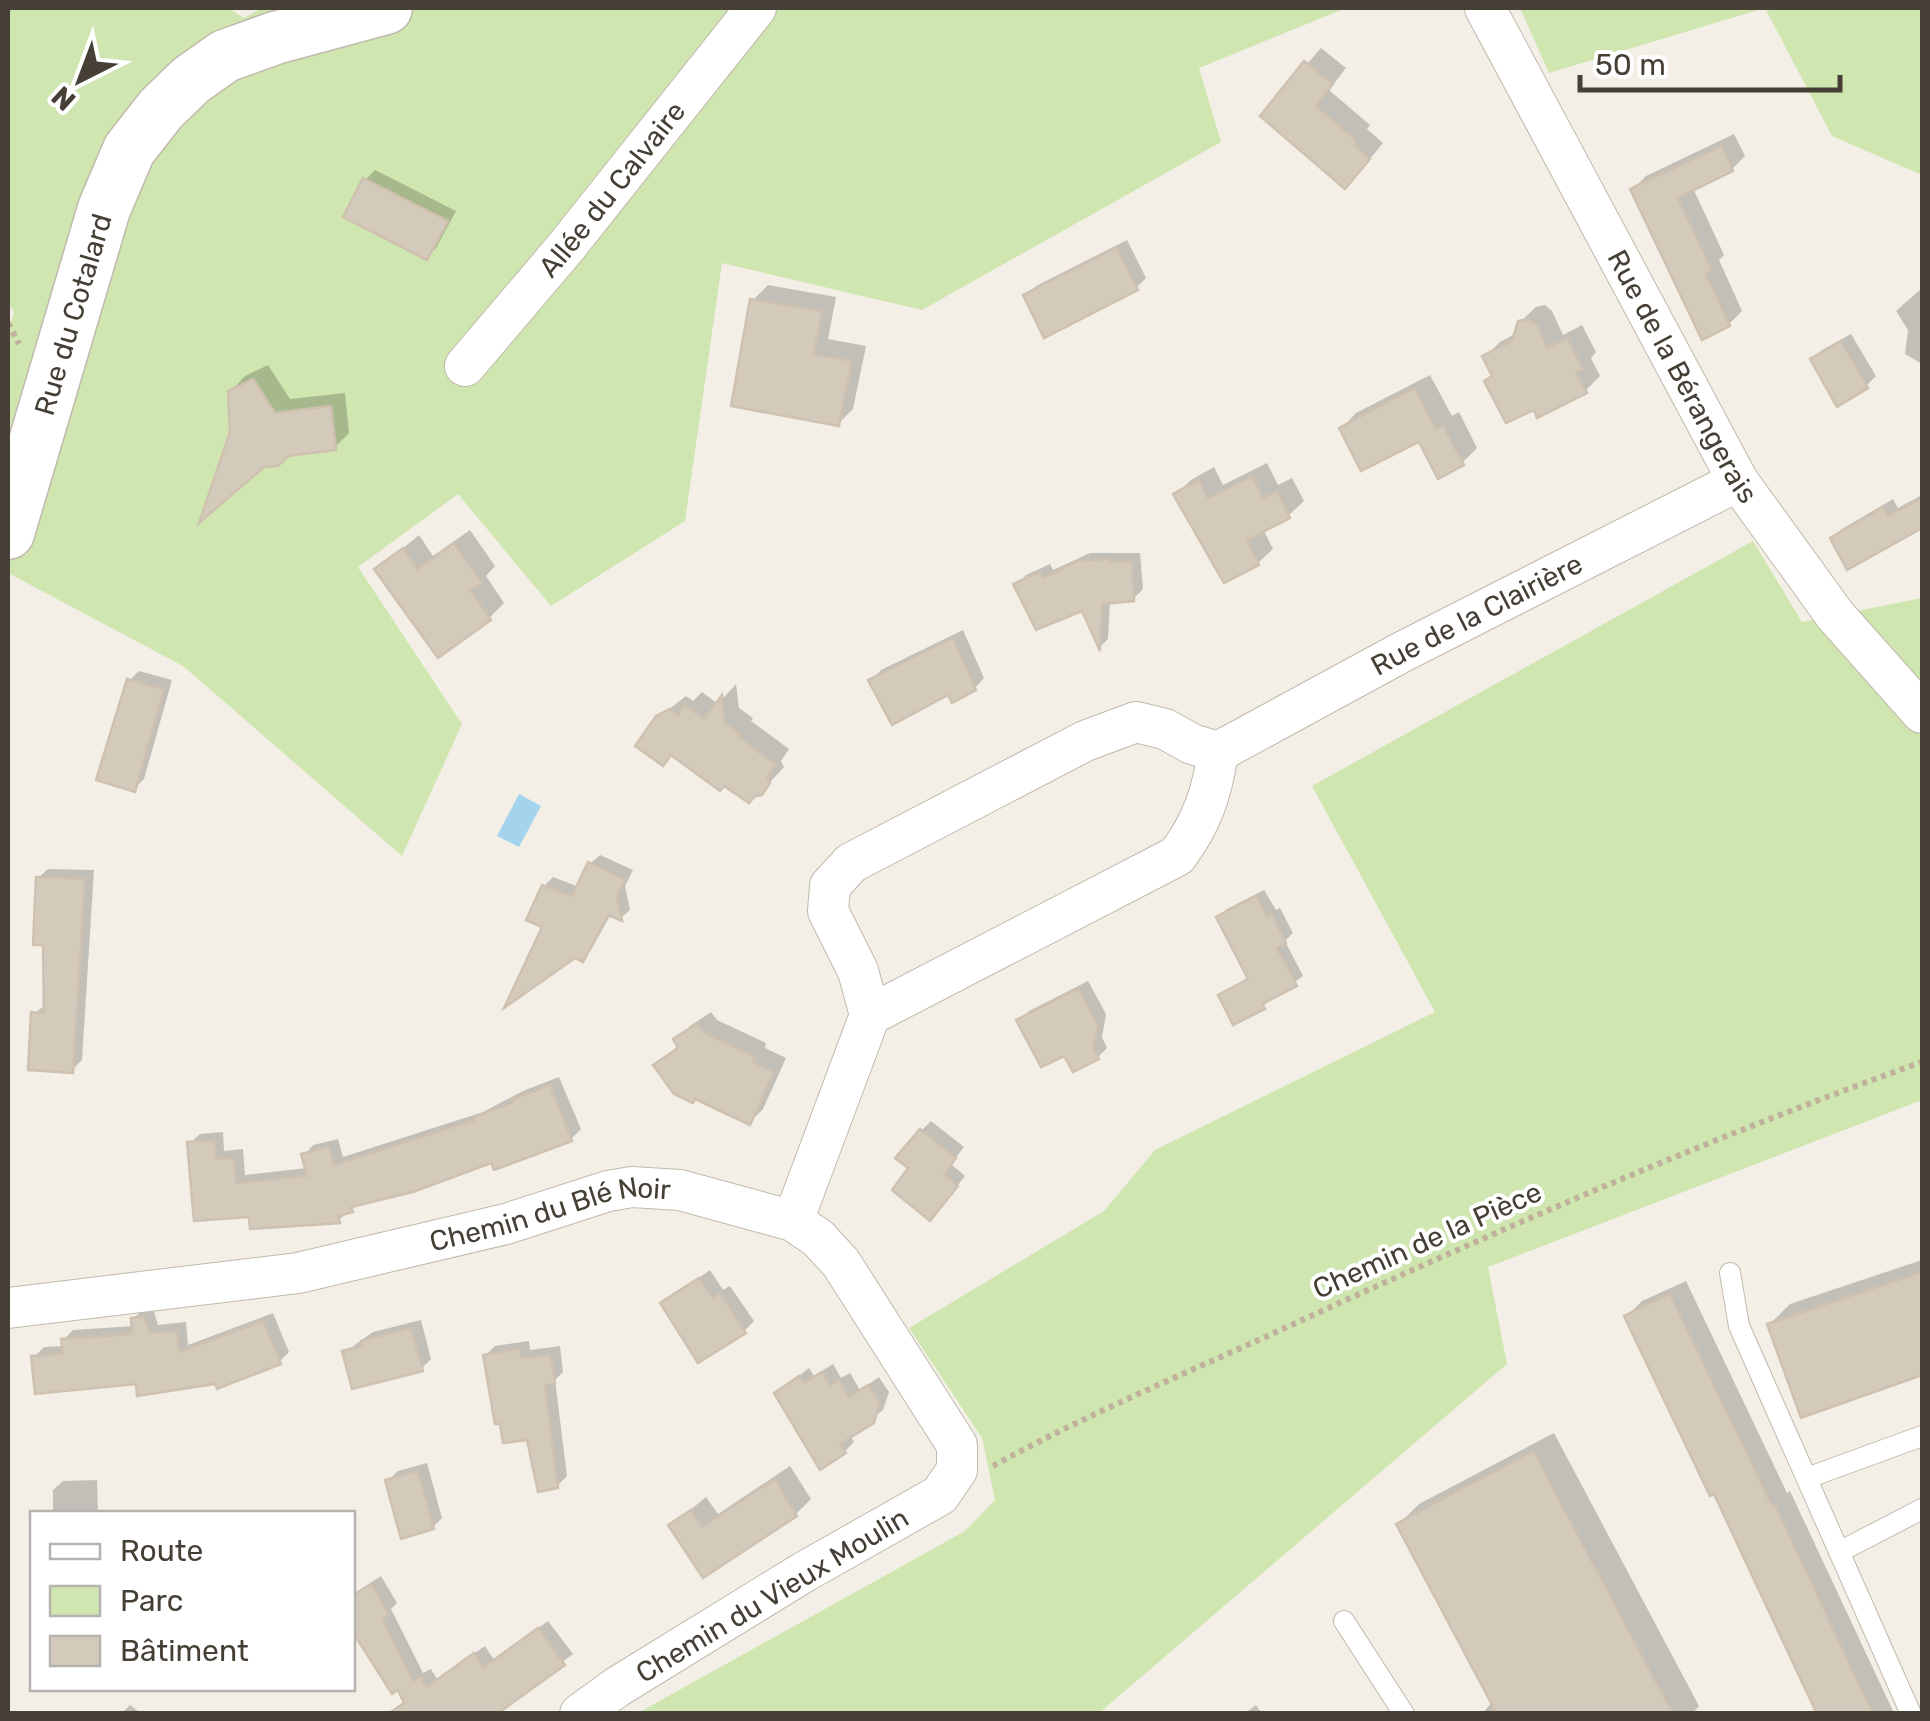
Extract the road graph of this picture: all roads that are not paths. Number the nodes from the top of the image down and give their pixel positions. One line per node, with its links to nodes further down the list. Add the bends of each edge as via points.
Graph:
1 (386, 8): 6 (street, Rue du Cotalard, via 225,56 161,110 128,150 104,209)
2 (756, 8): 4 (street, Allée du Calvaire)
3 (1485, 8): 5 (street, Rue de la Bérangerais)
4 (466, 366)
5 (1738, 481): 7 (street, Rue de la Bérangerais, via 1835,615); 8 (street, Rue de la Clairière)
6 (8, 533)
7 (1922, 713)
8 (1218, 752): 9 (street, via 1198,828 1178,856); 9 (street, via 1136,722 1085,740 852,862 830,886 828,911 858,972)
9 (870, 1016): 10 (street)
10 (793, 1221): 12 (street, Chemin du Blé Noir, via 680,1190 632,1187 298,1273); 14 (street, Chemin du Blé Noir, via 841,1263 957,1445)
11 (1730, 1273): 15 (lane, via 1739,1326)
12 (8, 1308)
13 (1922, 1436): 15 (lane)
14 (957, 1470): 19 (street, Chemin du Vieux Moulin, via 940,1496 804,1572)
15 (1806, 1478): 17 (lane)
16 (1922, 1508): 17 (lane)
17 (1839, 1552): 21 (lane)
18 (1344, 1621): 20 (lane)
19 (580, 1714)
20 (1404, 1714)
21 (1911, 1714)

